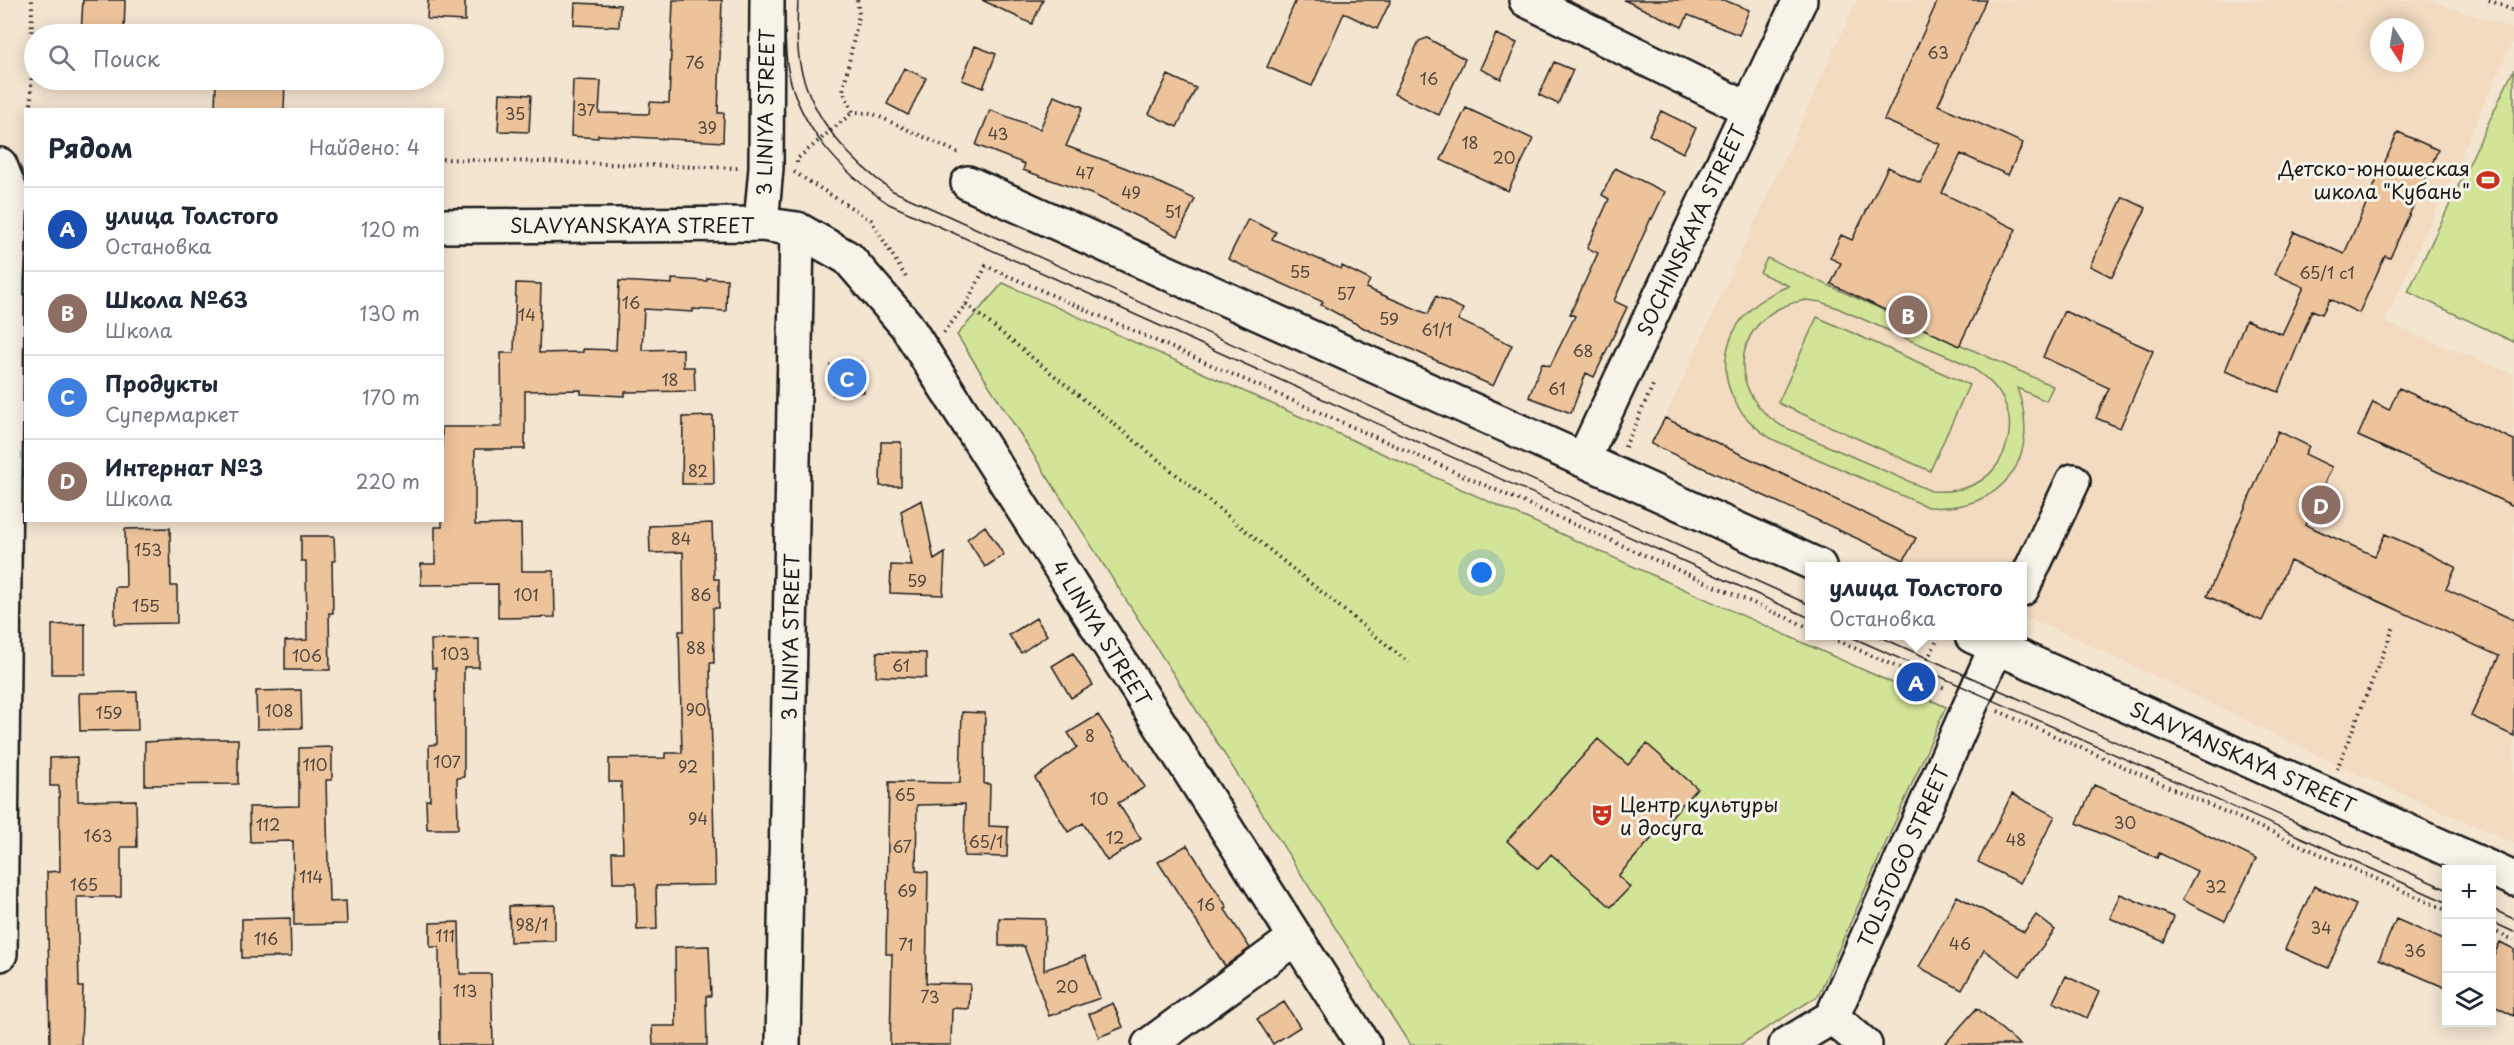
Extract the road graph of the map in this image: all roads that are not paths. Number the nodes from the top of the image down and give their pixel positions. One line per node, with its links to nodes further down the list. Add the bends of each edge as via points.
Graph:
1 (767, 0): 7 (street, 3 LINIYA STREET, via 782,170)
2 (1526, 0): 4 (street)
3 (1800, 0): 4 (street, SOCHINSKAYA STREET)
4 (1748, 109): 10 (street, SOCHINSKAYA STREET)
5 (969, 171): 10 (street)
6 (9, 190): 18 (street)
7 (761, 224): 8 (street, SLAVYANSKAYA STREET); 9 (street, SLAVYANSKAYA STREET)
8 (444, 226)
9 (808, 234): 17 (street, 4 LINIYA STREET, via 848,258 906,325); 20 (street, 3 LINIYA STREET)
10 (1583, 460): 12 (street)
11 (2073, 481): 13 (street)
12 (1808, 562)
13 (2027, 578)
14 (1990, 640): 19 (street, TOLSTOGO STREET, via 1972,700)
15 (1992, 640): 16 (street, SLAVYANSKAYA STREET)
16 (2514, 879)
17 (1294, 938): 21 (street); 22 (street, 4 LINIYA STREET)
18 (0, 954)
19 (1832, 1017): 23 (street); 24 (street)
20 (783, 1045)
21 (1149, 1045)
22 (1364, 1045)
23 (1786, 1045)
24 (1865, 1045)

